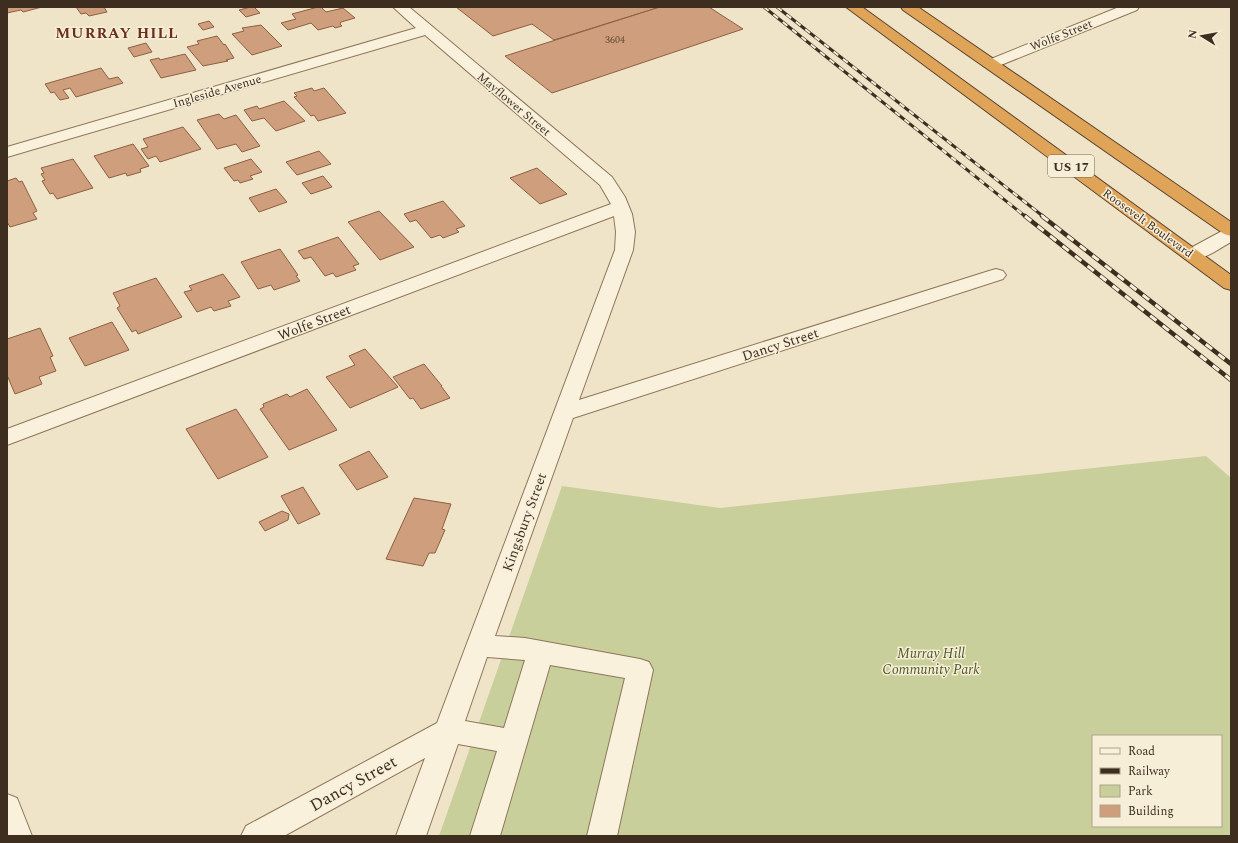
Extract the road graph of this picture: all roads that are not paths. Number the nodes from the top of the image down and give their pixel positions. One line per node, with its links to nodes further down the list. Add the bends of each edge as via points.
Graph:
1 (400, 7): 7 (street, Mayflower Street)
2 (853, 7): 9 (highway)
3 (861, 7): 9 (highway, US 17)
4 (908, 7): 8 (highway, US 17)
5 (920, 7): 8 (highway)
6 (1132, 7): 8 (street, Wolfe Street)
7 (427, 30): 10 (street, Ingleside Avenue); 11 (street, Mayflower Street, via 606,181)
8 (991, 64): 12 (highway, US 17)
9 (949, 77): 14 (highway, Roosevelt Boulevard / US 17)
10 (7, 152)
11 (620, 207): 17 (street, Kingsbury Street, via 626,222 627,239); 18 (street, Wolfe Street)
12 (1231, 230)
13 (1231, 234): 14 (street)
14 (1192, 255): 16 (highway, Roosevelt Boulevard / US 17)
15 (996, 275): 17 (street, Dancy Street)
16 (1231, 284)
17 (564, 413): 19 (street, Kingsbury Street)
18 (7, 437)
19 (478, 646): 20 (street); 21 (street, Kingsbury Street)
20 (541, 652): 22 (street); 28 (street, via 640,670)
21 (449, 730): 22 (street); 24 (street, Kingsbury Street); 26 (street, Dancy Street)
22 (514, 742): 27 (street)
23 (7, 807): 25 (street)
24 (415, 835)
25 (17, 836)
26 (256, 836)
27 (486, 836)
28 (602, 836)

